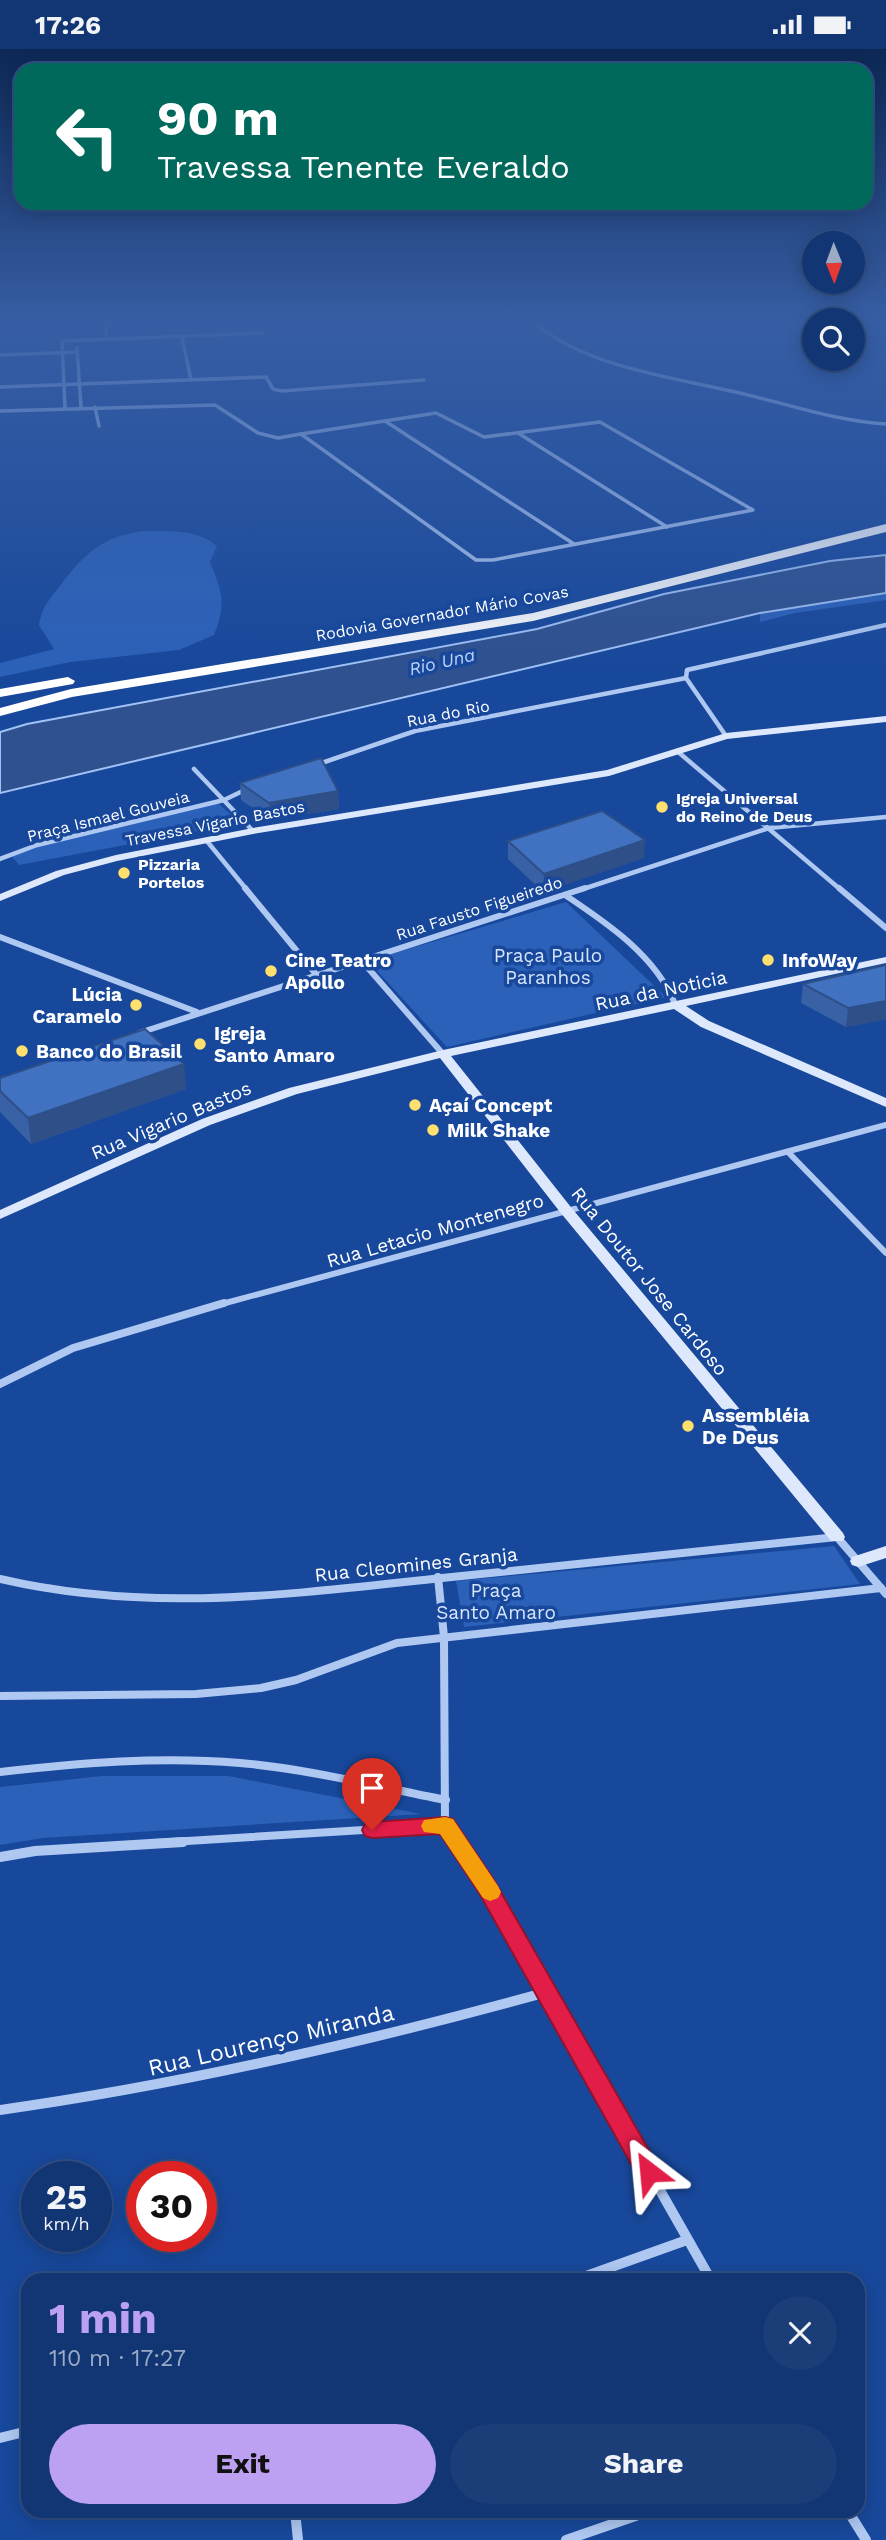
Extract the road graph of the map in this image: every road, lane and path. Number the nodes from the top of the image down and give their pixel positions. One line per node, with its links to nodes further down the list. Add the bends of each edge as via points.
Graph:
1 (303, 437): 8 (street, via 476,560)
2 (410, 437): 8 (street)
3 (525, 437): 6 (street)
4 (631, 437): 6 (street, via 754,510)
5 (886, 519): 11 (highway, Rodovia Governador Mário Covas, via 519,608)
6 (668, 527): 8 (street)
7 (886, 528): 12 (highway, Rodovia Governador Mário Covas, via 533,617 71,693)
8 (575, 544)
9 (886, 625): 10 (street, Rua do Rio, via 692,668)
10 (686, 678): 14 (street); 16 (street, Rua do Rio, via 415,731)
11 (0, 693)
12 (0, 712)
13 (886, 719): 14 (main road, Travessa Vigario Bastos)
14 (726, 736): 15 (main road, Travessa Vigario Bastos)
15 (677, 751): 21 (street); 22 (main road, Travessa Vigario Bastos, via 609,773)
16 (308, 767)
17 (194, 769): 19 (street)
18 (252, 787): 19 (street)
19 (224, 800): 22 (street); 24 (street, Praça Ismael Gouveia, via 37,845)
20 (886, 817): 21 (street, Rua Fausto Figueiredo)
21 (769, 828): 25 (street, Rua Fausto Figueiredo); 27 (street)
22 (253, 831): 23 (main road, Travessa Vigario Bastos)
23 (206, 840): 26 (main road, Travessa Vigario Bastos, via 60,873); 31 (street)
24 (0, 859)
25 (565, 895): 29 (street, Rua Fausto Figueiredo); 32 (street, via 645,961 673,993)
26 (0, 898)
27 (886, 928)
28 (0, 937): 33 (street)
29 (361, 960): 31 (street, Rua Fausto Figueiredo); 35 (street)
30 (886, 960): 32 (main road, Rua da Noticia)
31 (315, 973): 33 (street, Rua Fausto Figueiredo)
32 (675, 1004): 35 (main road, Rua da Noticia); 36 (main road, via 705,1024)
33 (197, 1012): 34 (street, Rua Fausto Figueiredo)
34 (131, 1036)
35 (443, 1054): 39 (main road, Rua Doutor Jose Cardoso); 40 (main road, Rua Vigario Bastos, via 243,1108)
36 (886, 1103)
37 (886, 1125): 38 (street, Rua Letacio Montenegro)
38 (788, 1152): 39 (street, Rua Letacio Montenegro); 41 (street)
39 (565, 1209): 42 (street, Rua Letacio Montenegro, via 113,1334); 43 (main road, Rua Doutor Jose Cardoso)
40 (0, 1215)
41 (886, 1253)
42 (0, 1384)
43 (837, 1537): 45 (street, Rua Doutor Jose Cardoso); 46 (street, Rua Cleomines Granja)
44 (886, 1552): 45 (main road)
45 (858, 1561): 48 (street, Rua Doutor Jose Cardoso)
46 (438, 1577): 47 (street, Rua Cleomines Granja, via 250,1598 167,1602 104,1600); 49 (street)
47 (0, 1579)
48 (883, 1591): 49 (street)
49 (444, 1637): 50 (street, via 366,1651 308,1678 227,1693); 52 (street)
50 (0, 1696)
51 (0, 1772): 52 (street, via 151,1760 242,1763)
52 (446, 1800): 53 (street)
53 (445, 1825): 54 (street); 55 (street, via 487,1887)
54 (0, 1857)
55 (547, 1992): 56 (street, Rua Lourenço Miranda, via 250,2067 78,2101); 57 (street)
56 (0, 2110)
57 (687, 2239): 58 (street); 59 (street)
58 (594, 2273)
59 (708, 2273)
60 (21, 2433): 61 (street)
61 (0, 2438)
62 (296, 2518): 65 (street)
63 (630, 2518): 66 (street)
64 (852, 2518): 67 (street)
65 (298, 2540)
66 (566, 2540)
67 (866, 2540)

